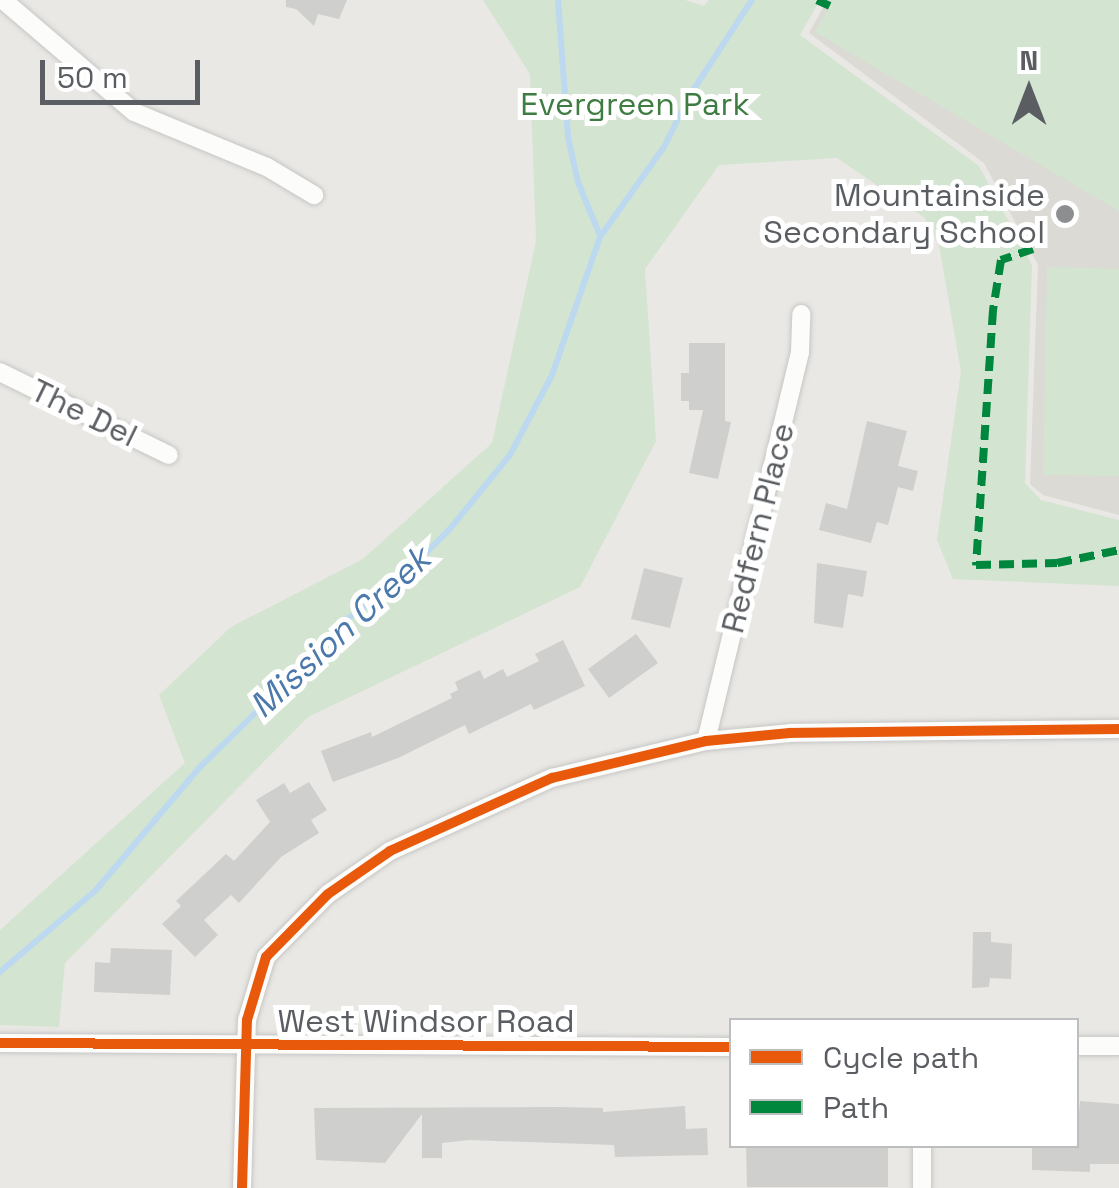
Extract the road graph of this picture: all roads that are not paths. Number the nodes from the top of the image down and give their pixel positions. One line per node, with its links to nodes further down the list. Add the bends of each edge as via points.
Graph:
1 (3, 0): 2 (street, via 134,112)
2 (314, 194)
3 (801, 314): 7 (street, Redfern Place, via 800,352)
4 (0, 372): 5 (street, The Del)
5 (169, 454)
6 (1119, 729): 7 (street, via 790,733)
7 (706, 741): 9 (street, via 552,778 390,851 318,903 266,957)
8 (0, 1042): 9 (street, West Windsor Road)
9 (245, 1045): 10 (street, West Windsor Road); 14 (street)
10 (729, 1046)
11 (1079, 1046): 12 (street)
12 (1119, 1046)
13 (922, 1148): 15 (street)
14 (242, 1188)
15 (922, 1188)

